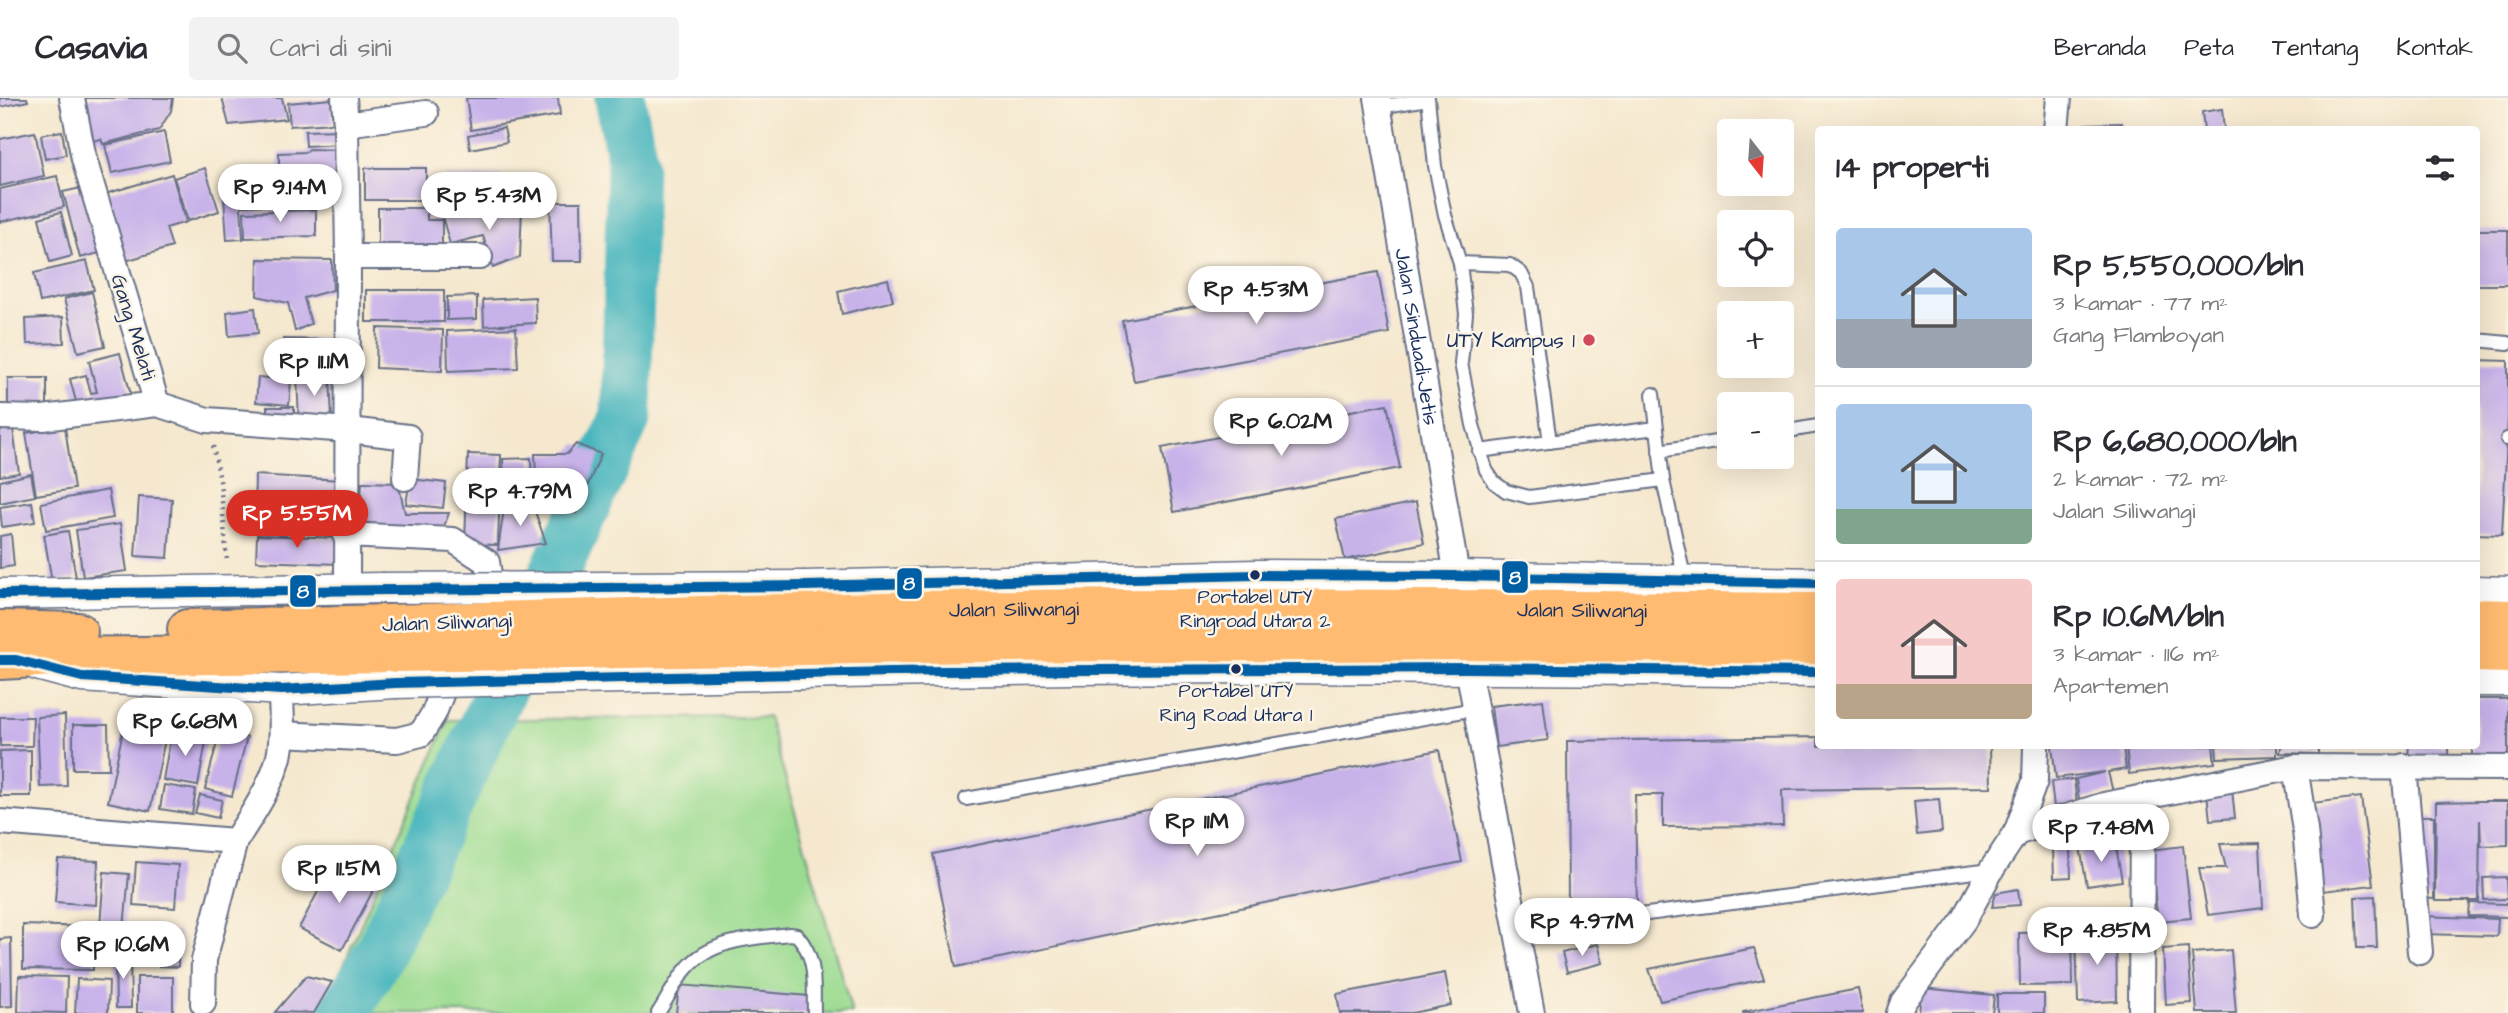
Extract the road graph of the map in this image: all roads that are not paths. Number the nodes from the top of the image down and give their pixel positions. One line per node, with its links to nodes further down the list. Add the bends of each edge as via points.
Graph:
1 (72, 98): 15 (street, Gang Melati, via 83,159)
2 (344, 98): 7 (street)
3 (2059, 98): 8 (street)
4 (1428, 99): 5 (lane); 11 (lane, via 1435,166)
5 (1378, 103): 28 (street, Jalan Sinduadi-Jetis)
6 (426, 113): 7 (street)
7 (346, 124): 9 (street)
8 (2056, 126)
9 (348, 257): 10 (street); 18 (street)
10 (480, 257)
11 (1460, 263): 21 (lane, via 1510,265 1521,273 1528,287); 23 (lane, via 1466,314 1461,363)
12 (2480, 340): 13 (lane)
13 (2508, 343)
14 (1653, 394): 19 (lane)
15 (157, 404): 16 (street, Gang Melati, via 43,418); 18 (street, via 207,419)
16 (0, 417)
17 (1815, 426): 20 (lane)
18 (349, 429): 25 (street, via 408,437); 27 (street)
19 (1657, 429): 21 (lane); 24 (lane)
20 (1794, 430)
21 (1550, 442): 23 (lane)
22 (1717, 442): 24 (lane)
23 (1479, 451): 26 (lane, via 1494,482 1518,496 1543,497)
24 (1659, 452): 26 (lane)
25 (405, 478)
26 (1663, 480): 29 (lane)
27 (345, 535): 32 (street); 54 (street, via 453,540 487,562 489,574 435,713 421,734 397,740)
28 (1457, 576): 29 (street); 30 (street)
29 (1685, 581): 31 (street)
30 (958, 582): 36 (highway); 37 (highway); 41 (street)
31 (1815, 583)
32 (347, 589): 35 (street); 42 (street)
33 (2480, 592): 34 (street)
34 (2508, 592)
35 (0, 594)
36 (1018, 608): 37 (highway, Jalan Siliwangi); 38 (highway, Jalan Siliwangi)
37 (886, 610): 41 (highway, Jalan Siliwangi)
38 (1815, 612)
39 (2480, 618): 40 (highway)
40 (2508, 619)
41 (805, 630): 42 (highway, Jalan Siliwangi, bridge); 42 (street, bridge); 47 (highway, Jalan Siliwangi)
42 (390, 637): 44 (highway, Jalan Siliwangi, via 47,633); 52 (street)
43 (1815, 648): 47 (highway, Jalan Siliwangi, via 1244,642)
44 (5, 650): 52 (street, via 82,677)
45 (2480, 653): 46 (highway)
46 (2508, 654)
47 (941, 657): 48 (street)
48 (1468, 668): 49 (street); 53 (street)
49 (1815, 672)
50 (2480, 681): 51 (street)
51 (2508, 681)
52 (281, 690): 54 (street)
53 (1475, 709): 60 (lane); 71 (street)
54 (282, 734): 63 (street, via 260,803)
55 (2036, 749): 62 (street, via 2035,781)
56 (2404, 766): 57 (street); 58 (street); 67 (street)
57 (2295, 767): 59 (street); 65 (street)
58 (2508, 768)
59 (2142, 797): 62 (street); 73 (street)
60 (966, 799)
61 (0, 822): 63 (street)
62 (2017, 833): 64 (street)
63 (235, 841): 68 (street, via 204,960)
64 (1992, 869): 66 (lane); 72 (street, via 1964,920)
65 (2313, 915)
66 (1616, 918)
67 (2420, 952)
68 (203, 1003)
69 (658, 1013): 70 (lane, via 689,966 711,949 790,934 797,935 812,960)
70 (814, 1013)
71 (1532, 1013)
72 (1899, 1013)
73 (2141, 1013)

